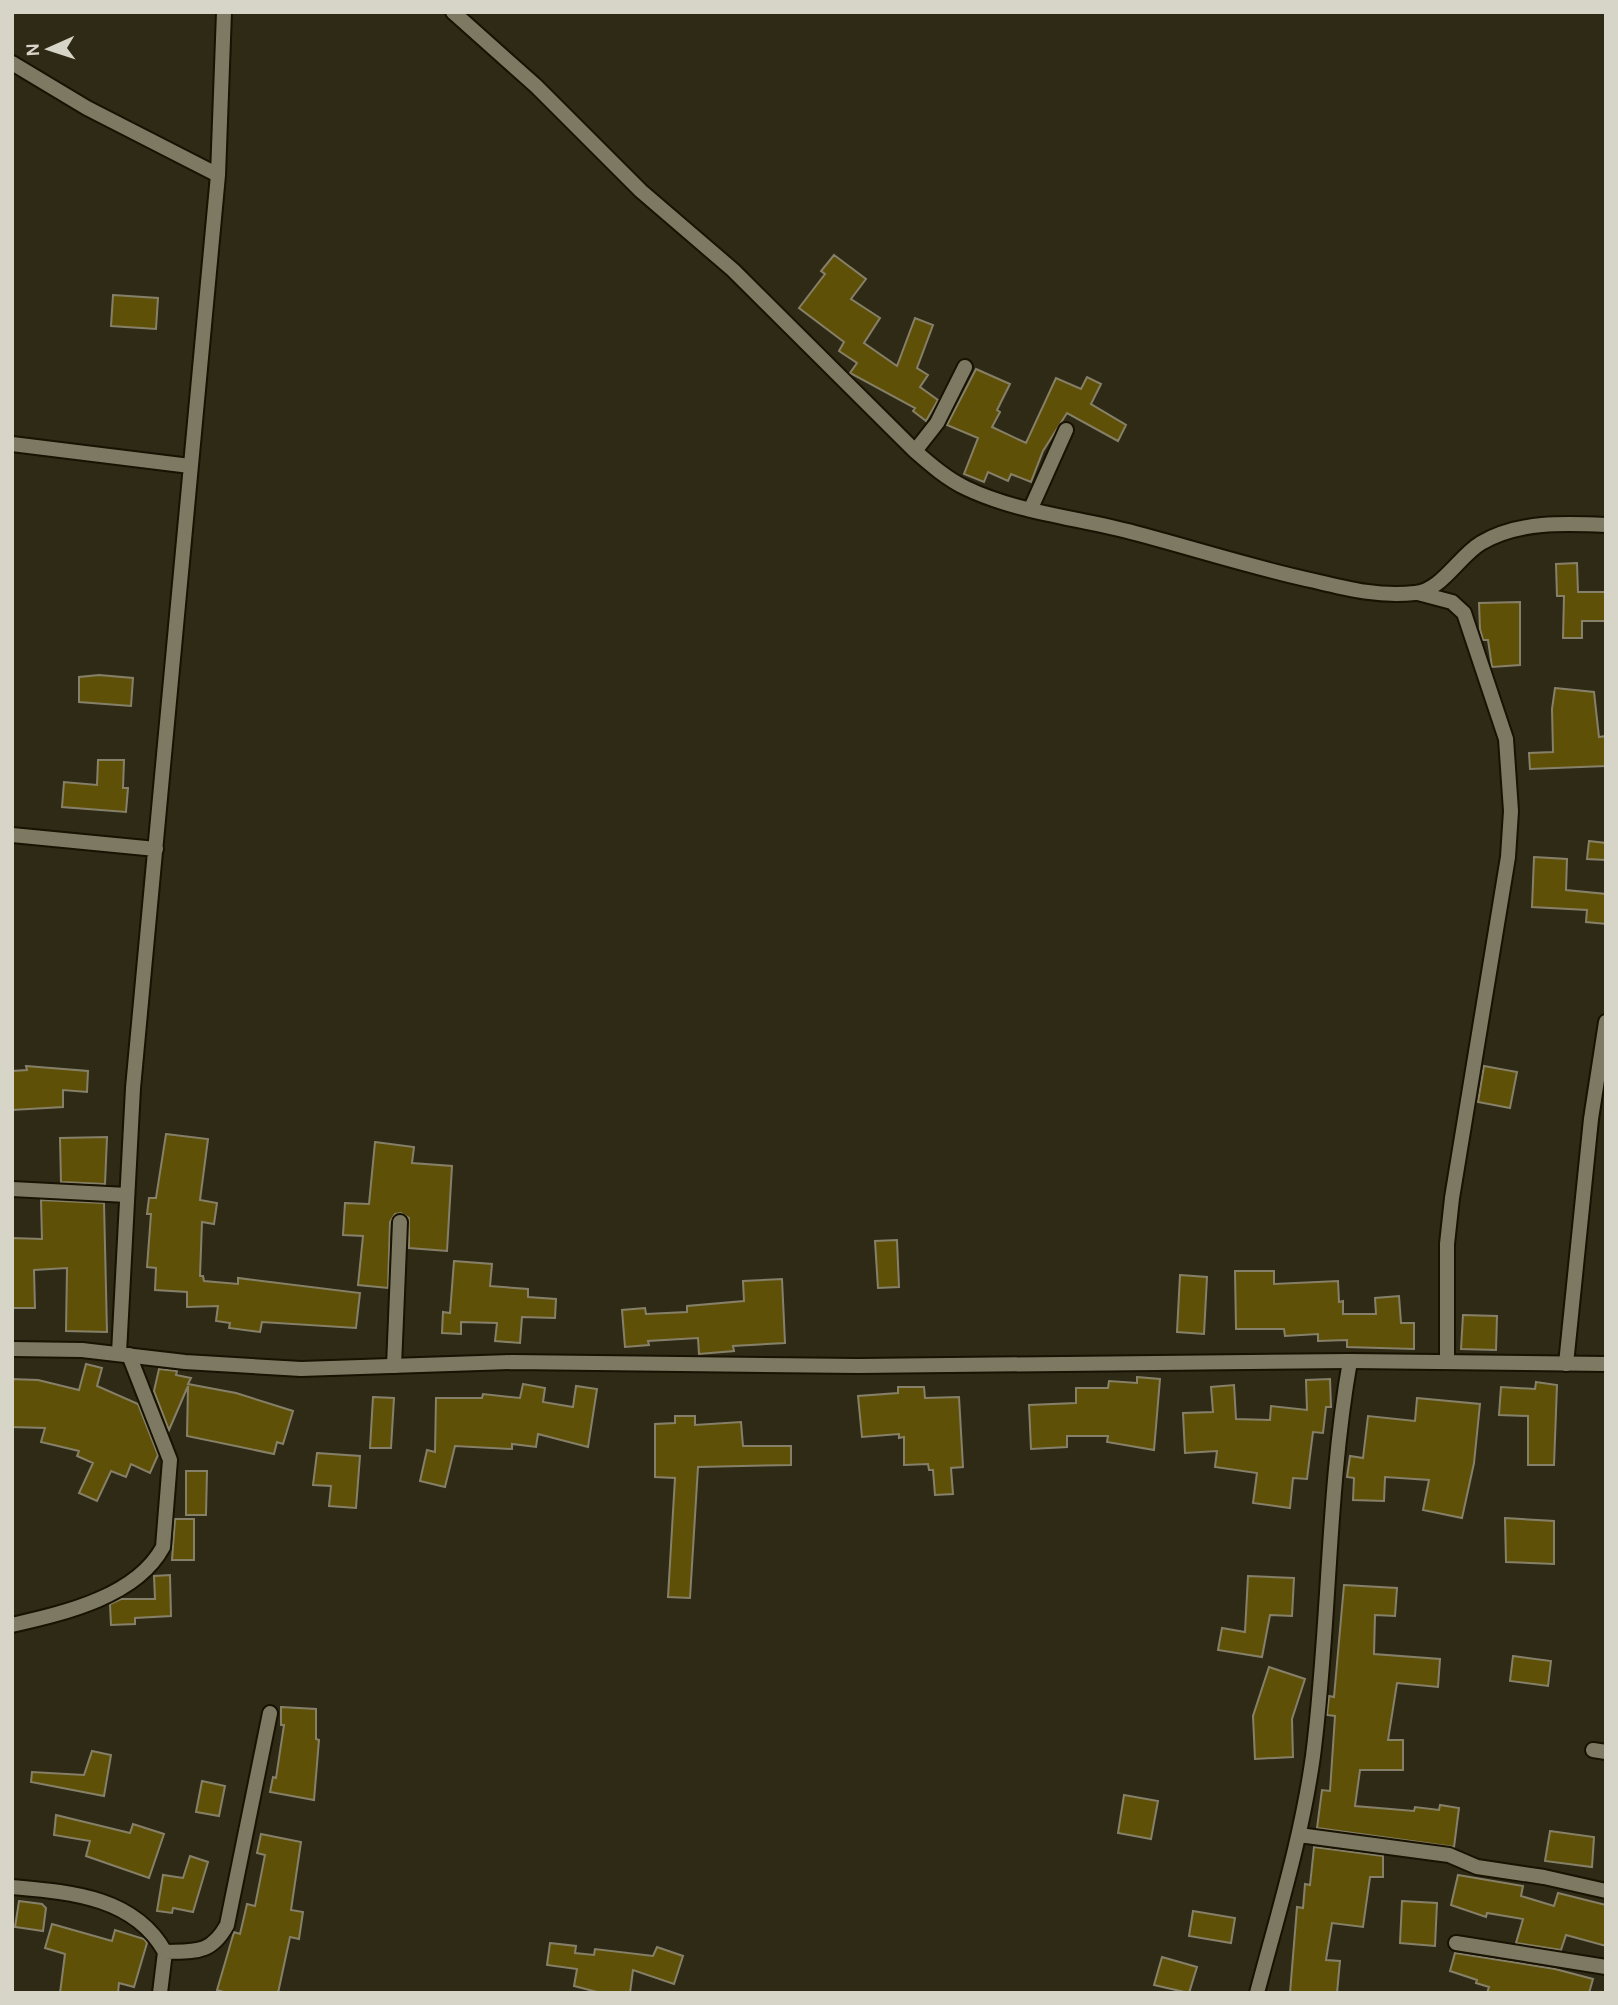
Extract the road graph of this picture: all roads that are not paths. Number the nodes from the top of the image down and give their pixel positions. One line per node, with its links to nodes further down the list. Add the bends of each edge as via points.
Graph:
1 (224, 12): 4 (street)
2 (453, 12): 8 (street, via 536,86 641,191 733,270)
3 (12, 63): 4 (street)
4 (218, 175): 9 (street)
5 (965, 367): 8 (street, via 937,423)
6 (1066, 430): 10 (street)
7 (12, 444): 9 (street)
8 (915, 451): 10 (street, via 966,488)
9 (190, 466): 14 (street)
10 (1031, 508): 12 (street, via 1366,593)
11 (1606, 526): 12 (street, via 1540,525 1503,533 1481,543)
12 (1418, 593): 22 (street, via 1451,601 1464,613 1506,739 1510,775 1508,857 1447,1244)
13 (12, 835): 14 (street)
14 (156, 849): 17 (street)
15 (1606, 1022): 23 (street, via 1591,1119)
16 (12, 1189): 17 (street)
17 (127, 1195): 20 (street)
18 (400, 1222): 25 (street)
19 (12, 1349): 20 (street)
20 (124, 1354): 25 (street, via 268,1368); 26 (street, via 170,1460 163,1548 130,1583 89,1603)
21 (1350, 1361): 22 (street); 25 (street); 28 (street, via 1331,1505 1317,1720)
22 (1447, 1362): 23 (street)
23 (1566, 1364): 24 (street)
24 (1606, 1364)
25 (394, 1366)
26 (12, 1625)
27 (270, 1713): 32 (street, via 227,1925 207,1948)
28 (1299, 1835): 30 (street, via 1449,1855 1477,1867); 35 (street)
29 (12, 1886): 32 (street, via 95,1898 123,1910)
30 (1606, 1891)
31 (1456, 1943): 33 (street)
32 (165, 1952): 34 (street)
33 (1606, 1967)
34 (160, 1993)
35 (1257, 1993)

